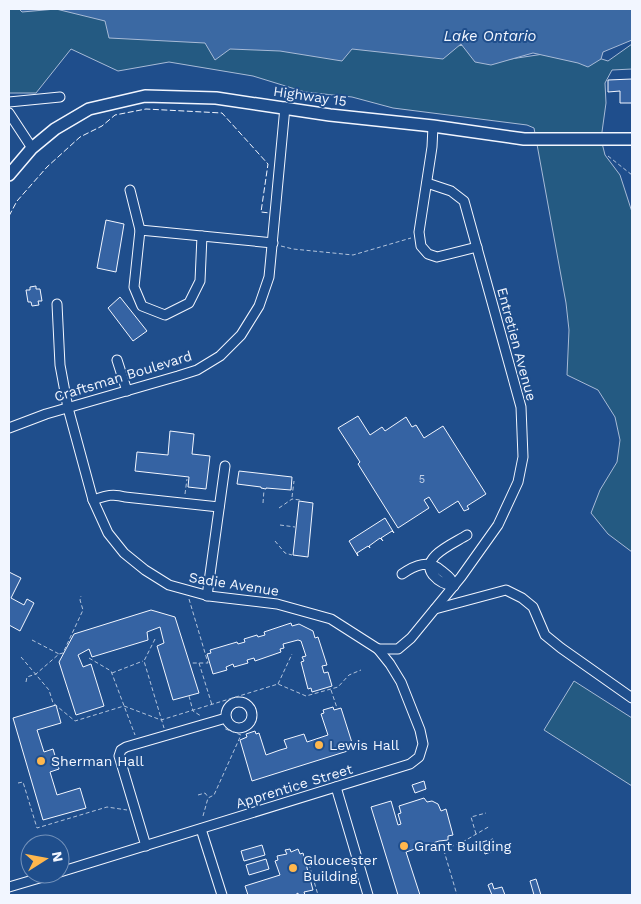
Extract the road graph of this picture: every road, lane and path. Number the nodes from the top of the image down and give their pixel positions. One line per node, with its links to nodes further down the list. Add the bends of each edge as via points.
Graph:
1 (60, 98): 2 (street)
2 (9, 102)
3 (285, 107): 5 (main road, Highway 15); 7 (main road, Highway 15, via 216,98 145,96 89,109); 16 (street, Craftsman Boulevard)
4 (9, 113): 7 (street)
5 (433, 126): 6 (main road, Highway 15, via 524,139); 11 (street)
6 (632, 139)
7 (32, 148): 9 (main road, Highway 15)
8 (608, 156): 10 (path)
9 (9, 175)
10 (632, 175)
11 (427, 183): 14 (street); 17 (street, Entretien Avenue, via 451,191 464,200)
12 (130, 190): 13 (street)
13 (140, 230): 15 (street); 15 (street, via 134,287 142,306 165,315 189,303 200,281)
14 (419, 232): 16 (path, via 410,239 353,255 292,249); 17 (street, via 421,246 428,254 437,257)
15 (202, 236): 16 (street)
16 (276, 244): 20 (street, Craftsman Boulevard, via 259,306 240,335 220,356 197,370)
17 (477, 247): 41 (street, Entretien Avenue, via 521,407 523,457 518,482 498,525)
18 (57, 304): 21 (street, Sadie Avenue, via 60,365)
19 (117, 360): 20 (street)
20 (127, 391): 21 (street, Craftsman Boulevard)
21 (68, 408): 22 (street, Craftsman Boulevard); 28 (street, Sadie Avenue)
22 (9, 428)
23 (225, 466): 32 (street)
24 (187, 479): 30 (path)
25 (294, 481): 27 (path)
26 (264, 490): 31 (path)
27 (292, 499): 29 (path); 33 (path)
28 (92, 500): 30 (street, via 116,494); 42 (street, Sadie Avenue, via 108,533 124,553 169,585)
29 (300, 500)
30 (184, 503): 32 (street)
31 (263, 503)
32 (219, 507): 44 (street)
33 (279, 508)
34 (280, 525): 35 (path)
35 (295, 527)
36 (467, 535): 39 (street, via 436,554)
37 (275, 541): 38 (path, via 285,554)
38 (292, 555)
39 (430, 564): 40 (street, via 414,566); 41 (street, via 438,566 451,577)
40 (402, 574)
41 (454, 586): 45 (street, Entretien Avenue)
42 (186, 591): 44 (street, Sadie Avenue); 56 (path, via 208,663)
43 (81, 596): 50 (path, via 83,610 63,653)
44 (207, 596): 49 (street, Sadie Avenue, via 277,604 331,619)
45 (435, 609): 48 (street, Entretien Avenue); 65 (street, via 506,590 533,607 545,635)
46 (155, 639): 54 (path)
47 (32, 640): 50 (path)
48 (398, 649): 49 (street); 58 (street)
49 (378, 650): 58 (street, Apprentice Street)
50 (59, 654): 60 (path)
51 (292, 654): 62 (path)
52 (21, 657): 60 (path)
53 (88, 658): 59 (path)
54 (144, 661): 59 (path); 71 (path)
55 (191, 662): 56 (path)
56 (198, 663): 66 (path)
57 (361, 670): 63 (path)
58 (394, 671): 77 (street, Apprentice Street, via 420,730 423,744 419,757 410,764)
59 (112, 673): 67 (path)
60 (36, 674): 61 (path, via 27,676); 67 (path, via 49,690 53,703 75,720)
61 (26, 682)
62 (278, 684): 63 (path, via 306,696); 66 (path)
63 (331, 689): 68 (path)
64 (189, 696): 69 (path)
65 (632, 698)
66 (212, 705): 69 (path)
67 (124, 706): 71 (path); 75 (path)
68 (337, 708)
69 (193, 711): 71 (path); 72 (path)
70 (226, 718): 72 (street)
71 (162, 720): 74 (path)
72 (208, 723): 74 (street)
73 (223, 728): 79 (path, via 241,735 214,795)
74 (166, 735): 75 (street)
75 (138, 743): 80 (street, via 121,750 119,756)
76 (18, 783): 80 (path, via 23,782 37,828 107,807 126,811)
77 (336, 787): 84 (street, Apprentice Street); 95 (street)
78 (198, 795): 79 (path, via 205,793)
79 (208, 798): 82 (path)
80 (135, 808): 87 (street)
81 (486, 813): 85 (path, via 471,817)
82 (203, 816)
83 (490, 826): 85 (path)
84 (201, 829): 87 (street, Apprentice Street); 93 (street)
85 (476, 834): 88 (path)
86 (442, 844): 88 (path)
87 (146, 846): 90 (street, Apprentice Street)
88 (443, 849): 96 (path)
89 (309, 864): 94 (path)
90 (70, 869)
91 (22, 884): 92 (street)
92 (9, 888)
93 (222, 895)
94 (318, 895)
95 (368, 895)
96 (458, 895)

